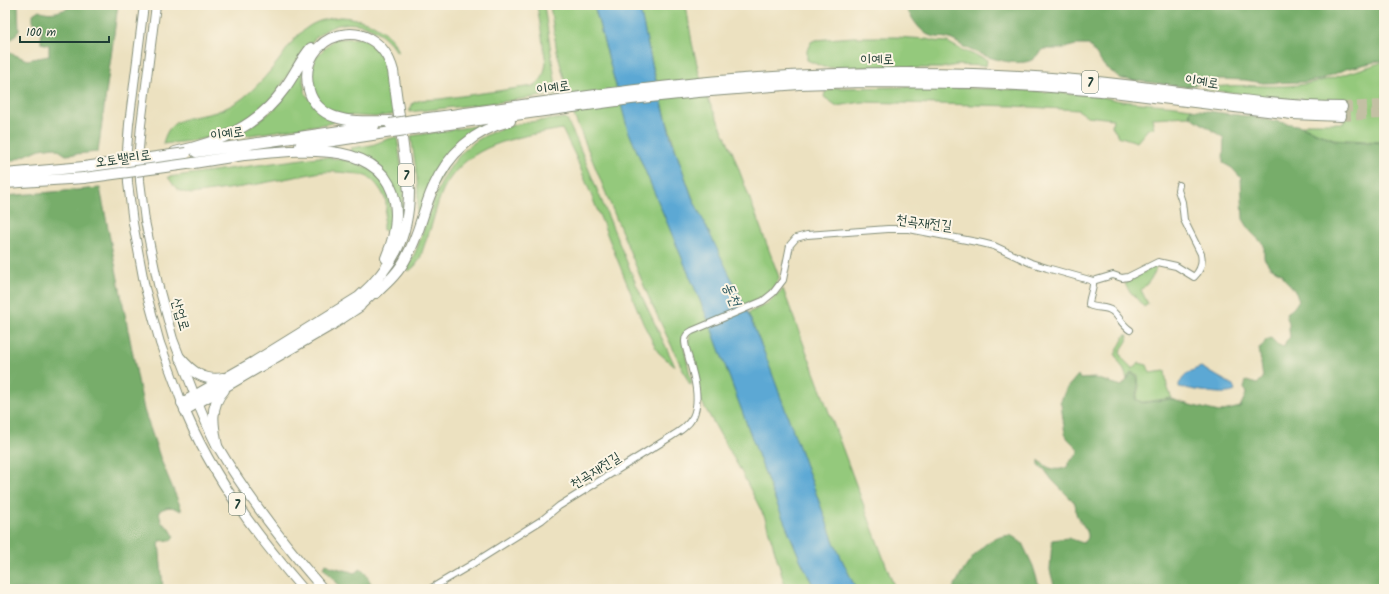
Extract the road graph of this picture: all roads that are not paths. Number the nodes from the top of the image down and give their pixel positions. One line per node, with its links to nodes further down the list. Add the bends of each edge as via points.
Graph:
1 (144, 5): 18 (main road, 산업로 / 7, via 129,124 128,183 145,288 160,343)
2 (156, 5): 15 (main road, 산업로, via 141,125 140,181 158,284)
3 (556, 105): 4 (highway, 이예로 / 7, via 839,78 1038,86 1113,92 1292,114); 5 (highway, 이예로, bridge, via 413,125); 13 (highway, 7, via 493,127 458,150 440,174 410,249 399,269 372,298)
4 (1342, 112)
5 (391, 125): 6 (highway, 이예로); 7 (highway, 이예로); 12 (highway, 7, via 344,119 319,108 310,94 307,76 310,60 321,46 338,35 365,36 380,45 393,71 408,192 407,220 393,258 373,284)
6 (245, 154): 7 (highway, 오토밸리로); 12 (highway, via 334,152 361,159 382,174 394,196 395,234 382,268)
7 (187, 156): 8 (highway, 오토밸리로, bridge); 9 (highway, 오토밸리로, bridge, via 84,178); 13 (highway, via 226,137 259,116 277,99 310,49 327,34 336,30 355,28 367,31 384,42 392,51 398,70 414,206 409,233 397,263 377,290)
8 (5, 174)
9 (5, 184)
10 (1180, 185): 11 (street, via 1178,190 1184,220 1201,254 1202,264 1198,273 1194,277 1176,266 1158,262 1128,277 1113,275)
11 (1093, 281): 14 (street, via 1089,305 1110,309); 22 (street, 천곡재전길, via 1036,265 982,243 915,230 888,229 796,238 790,245 784,280 777,289 763,301 687,335 685,341 696,401 694,413 688,424 542,520)
12 (359, 297): 16 (highway, 7)
13 (356, 309): 16 (highway, 7)
14 (1130, 330)
15 (180, 358): 16 (highway, via 194,373); 17 (main road, 산업로)
16 (228, 382): 17 (highway, 7); 19 (highway, 7, via 214,410 214,432)
17 (196, 400): 18 (highway, 7); 19 (main road, 산업로)
18 (184, 407): 20 (main road, 산업로 / 7, via 205,452 230,494)
19 (218, 446): 21 (main road, 산업로 / 7, via 242,486)
20 (303, 589)
21 (323, 589)
22 (430, 589)

